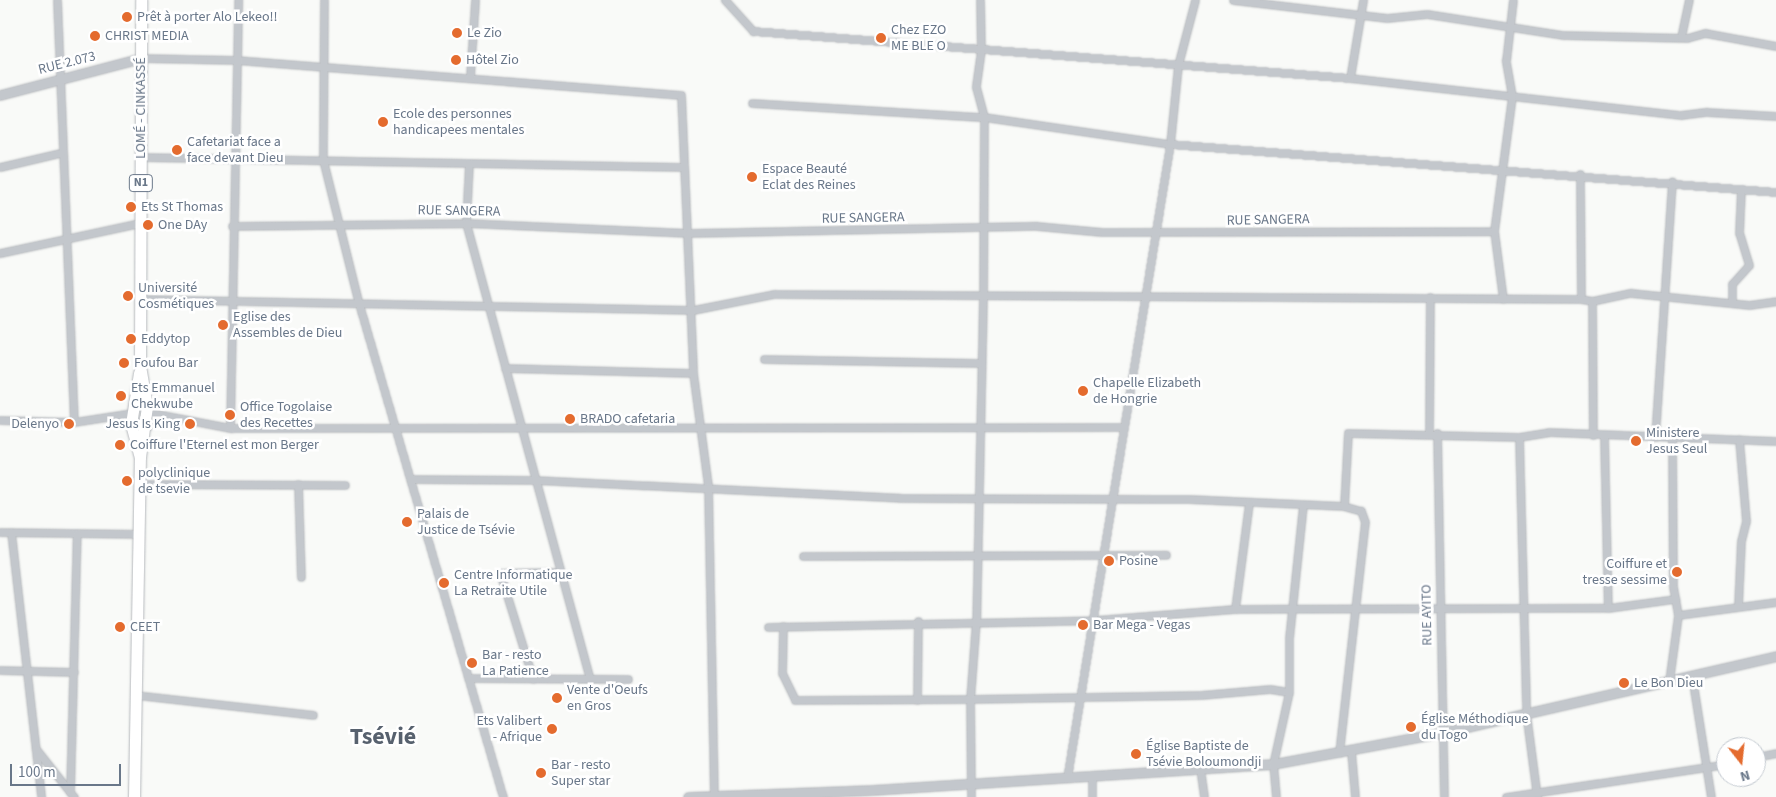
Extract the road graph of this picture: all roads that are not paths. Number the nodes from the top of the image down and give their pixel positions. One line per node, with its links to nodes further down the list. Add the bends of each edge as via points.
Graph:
1 (58, 0): 24 (street)
2 (141, 0): 18 (highway, LOMÉ - CINKASSÉ / N1)
3 (238, 0): 19 (street)
4 (324, 0): 21 (street)
5 (475, 0): 22 (street)
6 (725, 0): 17 (street, via 753,31)
7 (980, 0): 17 (street)
8 (1195, 0): 20 (street)
9 (1233, 0): 13 (street)
10 (1363, 0): 13 (street)
11 (1513, 0): 14 (street)
12 (1689, 0): 15 (street)
13 (1361, 15): 14 (street, via 1427,14); 23 (street)
14 (1510, 24): 15 (street, via 1563,35); 26 (street, via 1506,61)
15 (1681, 37): 16 (street, via 1705,33)
16 (1776, 46)
17 (982, 50): 20 (street); 29 (street, via 976,88)
18 (142, 58): 19 (street); 24 (street, RUE 2.073); 32 (highway, LOMÉ - CINKASSÉ / N1)
19 (236, 60): 21 (street); 33 (street)
20 (1178, 65): 23 (street); 30 (street)
21 (320, 70): 22 (street); 34 (street)
22 (470, 76): 37 (street, via 681,95)
23 (1350, 78): 26 (street)
24 (60, 79): 25 (street, RUE 2.073); 31 (street)
25 (0, 95)
26 (1512, 96): 28 (street, via 1681,115 1707,112); 38 (street)
27 (752, 103): 29 (street)
28 (1776, 116)
29 (984, 117): 30 (street); 47 (street)
30 (1170, 144): 38 (street); 48 (street)
31 (60, 153): 36 (street); 51 (street)
32 (141, 157): 33 (street); 43 (highway, LOMÉ - CINKASSÉ / N1)
33 (234, 157): 34 (street); 46 (street)
34 (324, 160): 35 (street); 45 (street)
35 (469, 163): 37 (street); 44 (street)
36 (0, 167)
37 (682, 167): 50 (street)
38 (1504, 169): 39 (street); 49 (street)
39 (1580, 174): 40 (street); 57 (street)
40 (1672, 182): 41 (street); 58 (street)
41 (1741, 189): 42 (street); 63 (street, via 1739,233 1749,265 1732,284)
42 (1776, 192)
43 (140, 223): 51 (street); 55 (highway, LOMÉ - CINKASSÉ / N1)
44 (466, 223): 45 (street, RUE SANGERA); 50 (street, RUE SANGERA); 65 (street)
45 (340, 224): 46 (street, RUE SANGERA); 64 (street)
46 (232, 226): 60 (street)
47 (982, 229): 48 (street, RUE SANGERA); 50 (street, RUE SANGERA); 53 (street)
48 (1155, 230): 49 (street, RUE SANGERA); 59 (street)
49 (1494, 232): 56 (street)
50 (689, 233): 66 (street)
51 (67, 240): 52 (street); 76 (street)
52 (0, 253)
53 (983, 297): 59 (street, via 1044,293); 66 (street, via 774,294); 68 (street)
54 (1430, 297): 56 (street); 59 (street); 84 (street, RUE AYITO)
55 (140, 299): 60 (street); 69 (highway, LOMÉ - CINKASSÉ / N1)
56 (1503, 299): 57 (street)
57 (1581, 299): 61 (street)
58 (1664, 299): 61 (street, via 1631,293); 63 (street); 88 (street)
59 (1144, 300): 80 (street)
60 (231, 301): 64 (street); 81 (street)
61 (1592, 301): 85 (street)
62 (1776, 301): 63 (street)
63 (1732, 303)
64 (359, 304): 65 (street); 77 (street)
65 (487, 306): 66 (street); 70 (street)
66 (692, 310): 71 (street)
67 (764, 359): 68 (street)
68 (978, 363): 83 (street)
69 (140, 366): 72 (highway, LOMÉ - CINKASSÉ / N1); 74 (highway, LOMÉ - CINKASSÉ / N1)
70 (505, 368): 71 (street); 78 (street)
71 (693, 373): 82 (street)
72 (147, 412): 73 (street); 79 (highway, LOMÉ - CINKASSÉ / N1)
73 (167, 417): 79 (street); 81 (street)
74 (131, 418): 76 (street); 92 (highway, LOMÉ - CINKASSÉ / N1)
75 (0, 420): 76 (street)
76 (74, 422)
77 (394, 426): 78 (street); 81 (street); 93 (street)
78 (522, 426): 82 (street); 94 (street)
79 (146, 427): 92 (highway, LOMÉ - CINKASSÉ / N1)
80 (1123, 427): 83 (street); 100 (street)
81 (230, 428)
82 (702, 429): 83 (street); 98 (street)
83 (979, 430): 99 (street)
84 (1433, 433): 86 (street); 103 (street, via 1348,433); 120 (street, RUE AYITO)
85 (1593, 435): 86 (street, via 1549,432); 87 (street)
86 (1519, 437): 117 (street)
87 (1604, 437): 88 (street); 118 (street)
88 (1655, 437): 89 (street)
89 (1672, 438): 90 (street); 114 (street)
90 (1739, 439): 91 (street); 116 (street, via 1746,521 1740,541)
91 (1776, 441)
92 (140, 457): 95 (highway, LOMÉ - CINKASSÉ / N1)
93 (410, 479): 94 (street); 134 (street)
94 (535, 480): 98 (street); 112 (street)
95 (139, 484): 96 (street); 107 (highway, LOMÉ - CINKASSÉ / N1)
96 (298, 484): 97 (street); 113 (street)
97 (346, 485)
98 (708, 486): 99 (street, via 772,493); 160 (street)
99 (978, 499): 100 (street); 111 (street)
100 (1111, 501): 101 (street); 110 (street)
101 (1249, 503): 102 (street); 119 (street)
102 (1303, 506): 103 (street); 121 (street)
103 (1344, 506): 122 (street, via 1365,515)
104 (0, 532): 105 (street)
105 (11, 532): 106 (street); 131 (street)
106 (77, 532): 107 (street); 132 (street)
107 (139, 534): 140 (highway, LOMÉ - CINKASSÉ / N1)
108 (1166, 555): 110 (street)
109 (803, 556): 111 (street)
110 (1103, 556): 111 (street); 125 (street)
111 (978, 557): 124 (street)
112 (560, 572): 135 (street, via 500,572); 136 (street)
113 (301, 577)
114 (1675, 599): 118 (street); 123 (street)
115 (1776, 602): 116 (street)
116 (1738, 606): 123 (street)
117 (1524, 608): 118 (street); 120 (street); 144 (street)
118 (1608, 608)
119 (1236, 609): 121 (street); 125 (street)
120 (1439, 611): 122 (street); 146 (street, RUE AYITO)
121 (1294, 612): 122 (street); 139 (street)
122 (1356, 612): 149 (street)
123 (1678, 615): 138 (street)
124 (976, 620): 125 (street); 126 (street); 142 (street)
125 (1095, 620): 141 (street)
126 (918, 621): 127 (street); 143 (street)
127 (783, 626): 128 (street); 143 (street, via 782,674 795,700)
128 (768, 627)
129 (1776, 656): 133 (street)
130 (0, 670): 131 (street)
131 (27, 671): 132 (street); 147 (street)
132 (74, 672): 159 (street)
133 (1692, 677): 138 (street); 153 (street)
134 (468, 678): 135 (street); 164 (street)
135 (533, 679): 136 (street)
136 (590, 679): 137 (street)
137 (628, 679)
138 (1669, 681): 144 (street)
139 (1289, 692): 141 (street); 150 (street)
140 (136, 695): 145 (street); 163 (highway, LOMÉ - CINKASSÉ / N1)
141 (1083, 696): 142 (street); 155 (street)
142 (970, 699): 143 (street); 156 (street)
143 (917, 700)
144 (1526, 713): 146 (street); 158 (street)
145 (313, 715)
146 (1441, 733): 148 (street); 171 (street, RUE AYITO)
147 (36, 749): 159 (street); 162 (street)
148 (1351, 751): 149 (street); 170 (street)
149 (1339, 753): 150 (street)
150 (1273, 764): 152 (street); 169 (street)
151 (1716, 766): 153 (street)
152 (1200, 768): 154 (street); 168 (street)
153 (1704, 768): 158 (street); 173 (street)
154 (1092, 776): 155 (street); 167 (street)
155 (1066, 778): 156 (street)
156 (971, 783): 157 (street); 166 (street)
157 (872, 794): 161 (street)
158 (1537, 794): 172 (street)
159 (72, 795)
160 (714, 795): 161 (street); 165 (street)
161 (735, 795)
162 (41, 797)
163 (134, 797)
164 (503, 797)
165 (688, 797)
166 (971, 797)
167 (1092, 797)
168 (1204, 797)
169 (1276, 797)
170 (1355, 797)
171 (1444, 797)
172 (1506, 797)
173 (1711, 797)

